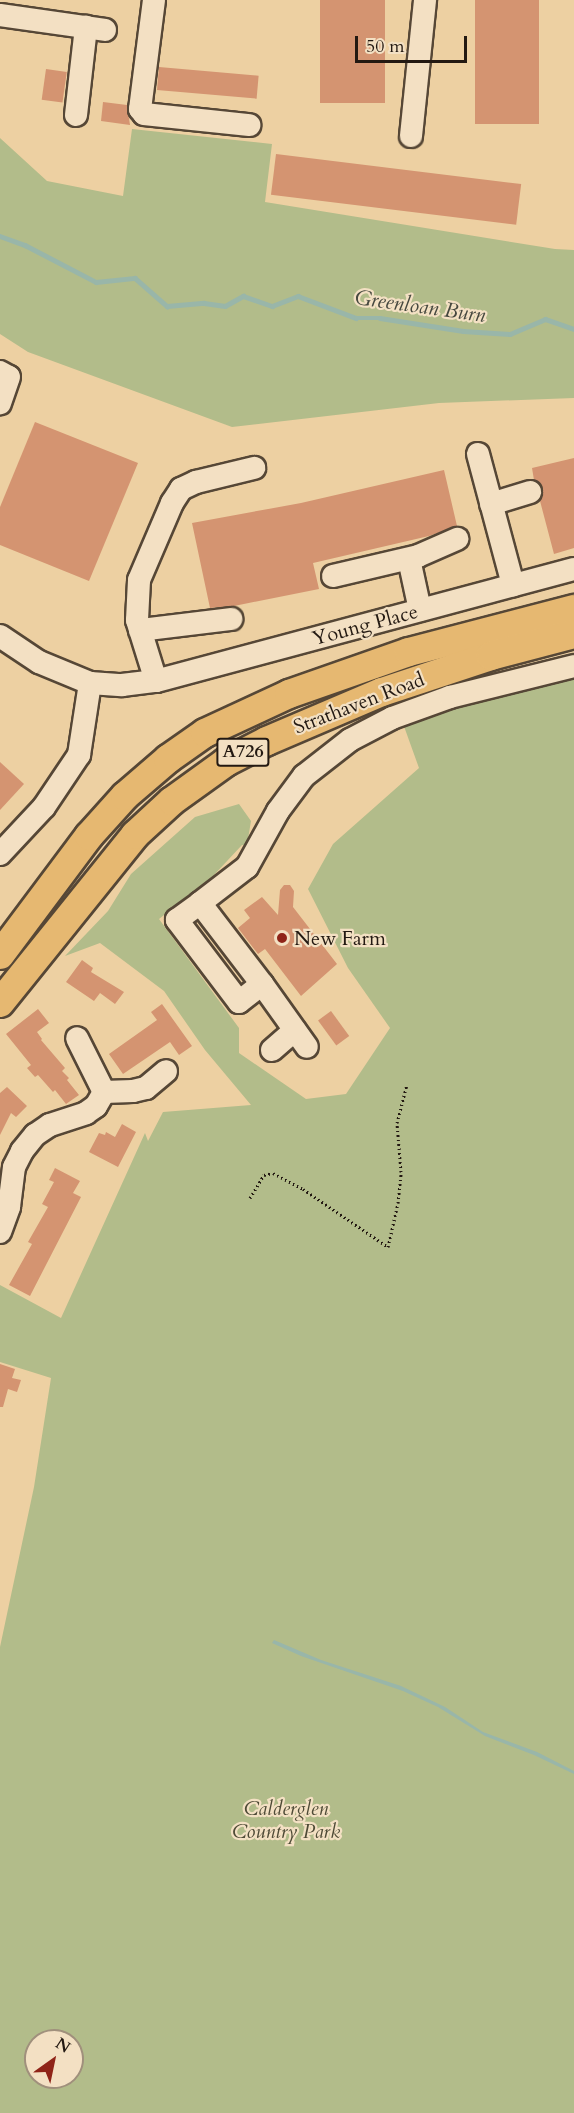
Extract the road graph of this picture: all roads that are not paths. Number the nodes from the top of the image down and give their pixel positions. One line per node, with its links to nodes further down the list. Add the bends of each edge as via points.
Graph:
1 (154, 0): 5 (street, via 140,109 144,114)
2 (425, 0): 6 (street)
3 (0, 15): 4 (street, via 96,28)
4 (76, 115)
5 (249, 125)
6 (411, 136)
7 (0, 372): 8 (street, via 9,377)
8 (0, 403)
9 (478, 454): 12 (street)
10 (254, 468): 21 (street, via 181,489 139,580)
11 (530, 492): 12 (street)
12 (491, 504): 17 (street)
13 (457, 539): 14 (street)
14 (409, 559): 16 (street); 19 (street)
15 (574, 569): 17 (street, Young Place)
16 (333, 576)
17 (513, 585): 19 (street, Young Place)
18 (574, 609): 31 (main road, Strathaven Road / A726, via 399,655 270,702 205,733 125,796 89,836)
19 (420, 610): 25 (street, Young Place)
20 (231, 619): 21 (street)
21 (140, 630): 25 (street)
22 (574, 634): 35 (main road, Strathaven Road / A726, via 382,692 226,762 172,801 135,835)
23 (0, 636): 26 (street, Young Place, via 39,662)
24 (574, 666): 28 (street, via 423,706 350,740 317,764 291,790 247,867)
25 (156, 681): 26 (street, Young Place)
26 (90, 683): 27 (street, via 79,755 44,807)
27 (0, 854)
28 (200, 903): 29 (street); 30 (street, via 177,920)
29 (221, 931): 30 (street); 32 (street)
30 (198, 949): 33 (street)
31 (0, 955)
32 (243, 959): 33 (street); 34 (street)
33 (220, 977): 34 (street, via 239,1002)
34 (262, 984): 37 (street, via 301,1039)
35 (0, 1003)
36 (77, 1038): 39 (street)
37 (272, 1050)
38 (166, 1071): 39 (street, via 146,1088)
39 (104, 1092): 40 (street, via 96,1106 50,1125 22,1151 14,1167 9,1207)
40 (0, 1232)

